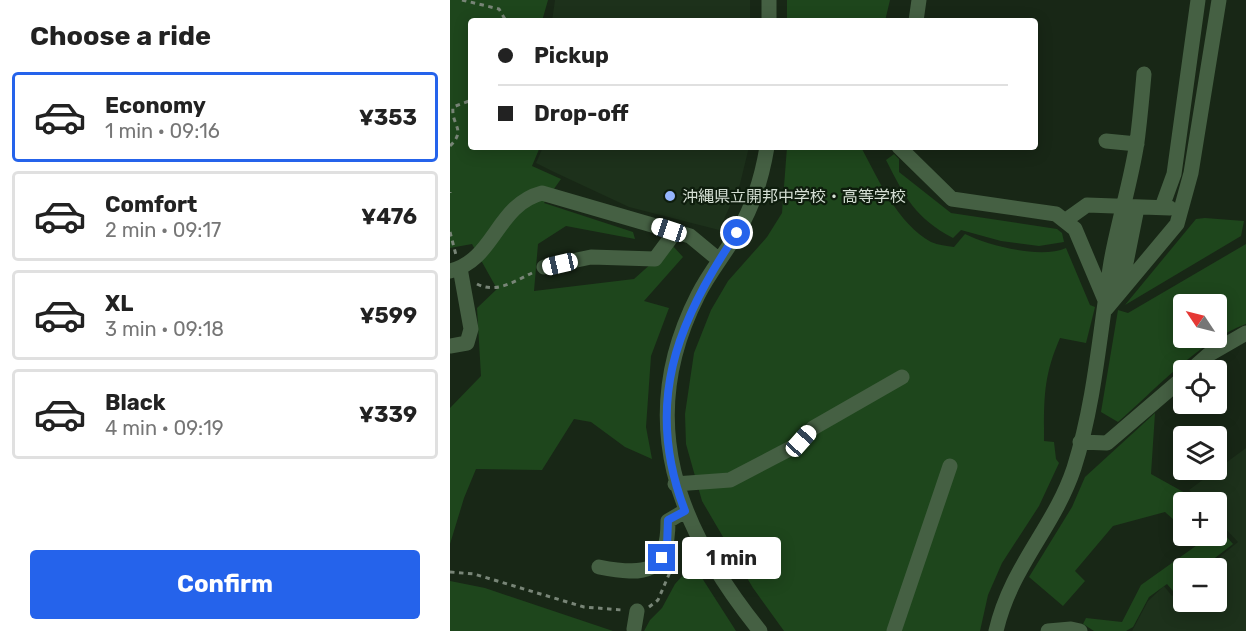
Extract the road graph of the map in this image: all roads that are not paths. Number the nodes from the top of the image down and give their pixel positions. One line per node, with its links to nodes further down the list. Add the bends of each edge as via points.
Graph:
1 (769, 0): 5 (street)
2 (919, 0): 6 (street)
3 (1198, 0): 12 (street, via 1174,174)
4 (1219, 0): 15 (street)
5 (769, 18)
6 (916, 18)
7 (1144, 74): 9 (street)
8 (1106, 141): 9 (street)
9 (1137, 144): 13 (street)
10 (766, 150): 18 (street, via 748,212)
11 (901, 150): 16 (street, via 952,200 1056,214)
12 (1162, 207): 14 (street); 15 (street)
13 (1121, 208): 14 (street); 16 (street, via 1087,205); 21 (street)
14 (1137, 208): 21 (street, via 1122,283)
15 (1182, 209): 21 (street, via 1177,224)
16 (1066, 220): 21 (street, via 1075,229)
17 (675, 232): 18 (street, via 690,236); 19 (street, via 655,259 591,256); 20 (street, via 542,193 527,197 513,208 480,255)
18 (719, 260): 29 (street, via 687,318 671,369 666,434)
19 (544, 267)
20 (457, 272): 23 (street, via 471,329 467,343)
21 (1107, 301): 27 (street)
22 (1246, 333): 24 (street)
23 (450, 346)
24 (1204, 360)
25 (902, 377): 29 (street, via 813,428 795,446 730,480)
26 (1173, 386): 27 (street, via 1107,443)
27 (1080, 442): 36 (street, via 1061,500 1017,570 1002,604)
28 (950, 466): 35 (street)
29 (675, 484): 30 (street)
30 (685, 511): 31 (street, via 668,520 667,546 654,566 622,572); 34 (street, via 700,543)
31 (599, 567)
32 (637, 611): 33 (street)
33 (634, 629)
34 (760, 631)
35 (894, 631)
36 (996, 631)
37 (1048, 631): 38 (street)
38 (1080, 631)

